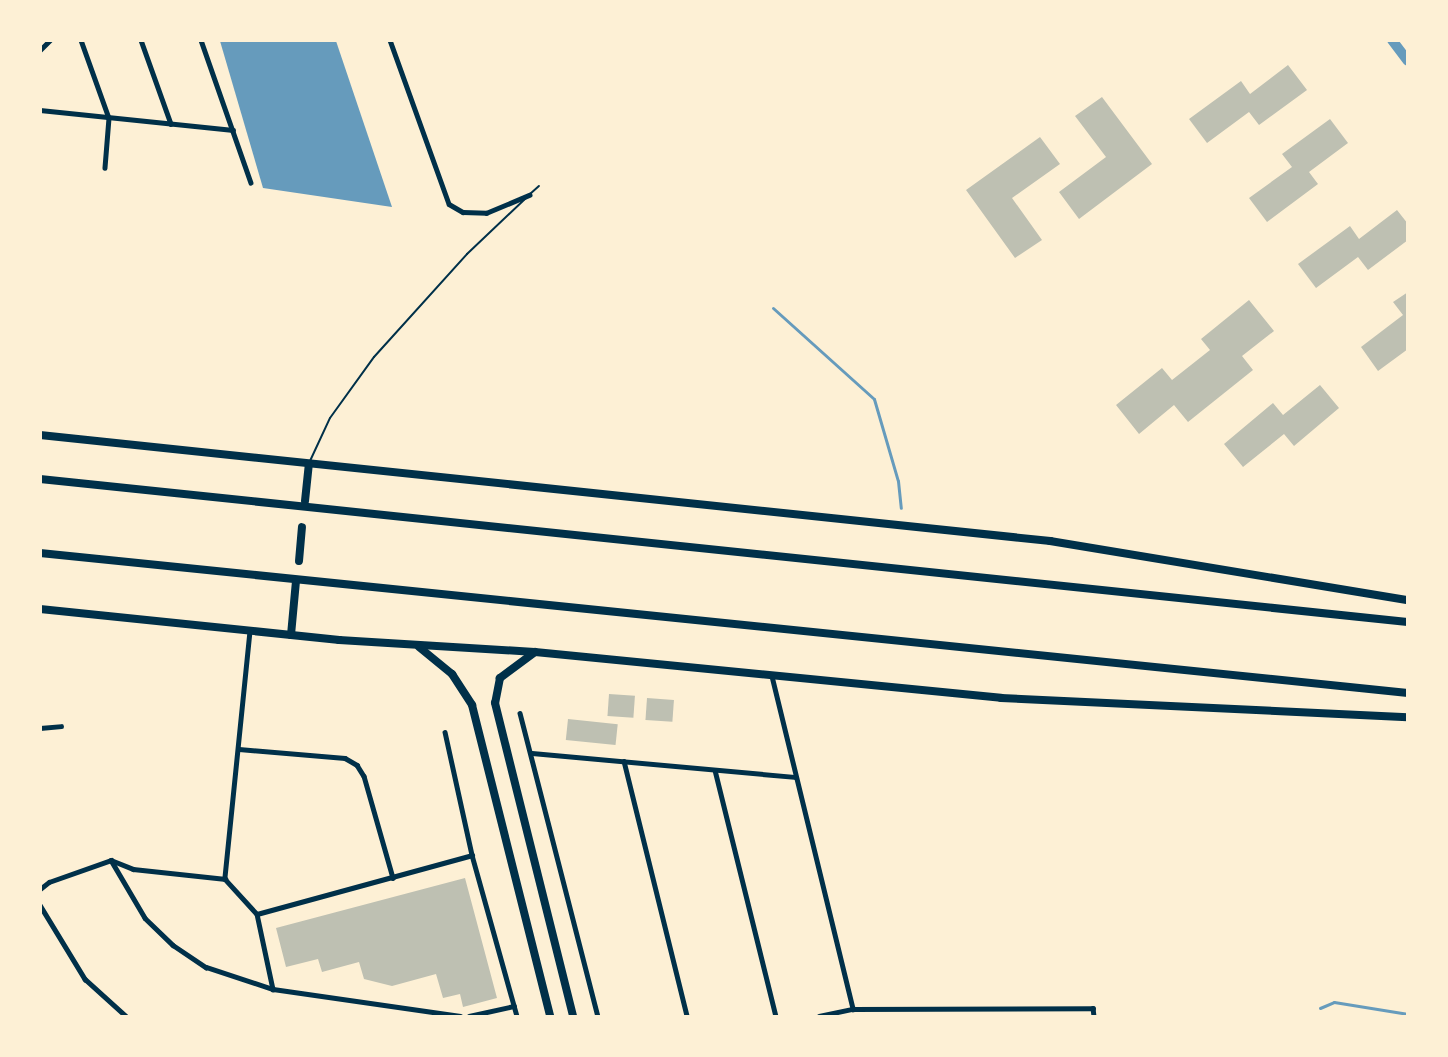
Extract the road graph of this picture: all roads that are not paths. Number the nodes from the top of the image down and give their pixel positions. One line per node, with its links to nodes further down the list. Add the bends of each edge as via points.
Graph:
1 (50, 40): 6 (street)
2 (81, 40): 8 (street)
3 (141, 40): 9 (street)
4 (201, 40): 10 (street)
5 (390, 40): 14 (street, via 449,204 463,212 486,213)
6 (40, 50)
7 (40, 110): 8 (street)
8 (109, 118): 9 (street); 11 (street)
9 (171, 124): 10 (street)
10 (233, 130): 12 (street)
11 (105, 168)
12 (251, 183)
13 (539, 186): 14 (lane)
14 (529, 195): 16 (lane, via 467,254 374,357 330,418)
15 (40, 435): 16 (main road)
16 (309, 464): 18 (main road); 23 (main road, via 1064,543)
17 (40, 479): 25 (highway)
18 (305, 501)
19 (302, 527): 21 (main road)
20 (40, 553): 31 (highway)
21 (299, 561)
22 (296, 581): 27 (main road)
23 (1407, 600)
24 (40, 609): 26 (main road)
25 (1407, 622)
26 (250, 631): 27 (main road); 37 (street)
27 (291, 634): 28 (main road)
28 (418, 646): 29 (main road); 57 (main road, via 452,674 472,705)
29 (535, 652): 30 (main road); 58 (main road, via 500,678 495,703)
30 (772, 676): 33 (main road, via 1001,698); 41 (street)
31 (1404, 692)
32 (520, 713): 38 (street)
33 (1403, 717)
34 (60, 726): 35 (street)
35 (40, 728)
36 (445, 732): 42 (street)
37 (239, 749): 44 (street, via 345,758 357,765 364,776); 45 (street)
38 (532, 753): 39 (street); 59 (street)
39 (624, 762): 40 (street); 60 (street)
40 (715, 770): 41 (street); 61 (street)
41 (794, 777): 52 (street)
42 (472, 855): 44 (street); 50 (street)
43 (111, 860): 45 (street, via 133,869); 46 (street, via 49,882); 49 (street, via 146,918 180,951 227,976)
44 (393, 878): 48 (street)
45 (225, 879): 48 (street)
46 (40, 889)
47 (40, 905): 53 (street, via 85,979)
48 (257, 914): 49 (street)
49 (273, 989): 54 (street)
50 (514, 1006): 55 (street); 56 (street)
51 (1046, 1008): 52 (street); 63 (street); 64 (street, via 1093,1008)
52 (853, 1009): 62 (street)
53 (126, 1017)
54 (460, 1017)
55 (469, 1017)
56 (517, 1017)
57 (550, 1017)
58 (573, 1017)
59 (598, 1017)
60 (687, 1017)
61 (776, 1017)
62 (819, 1017)
63 (1046, 1017)
64 (1094, 1017)

